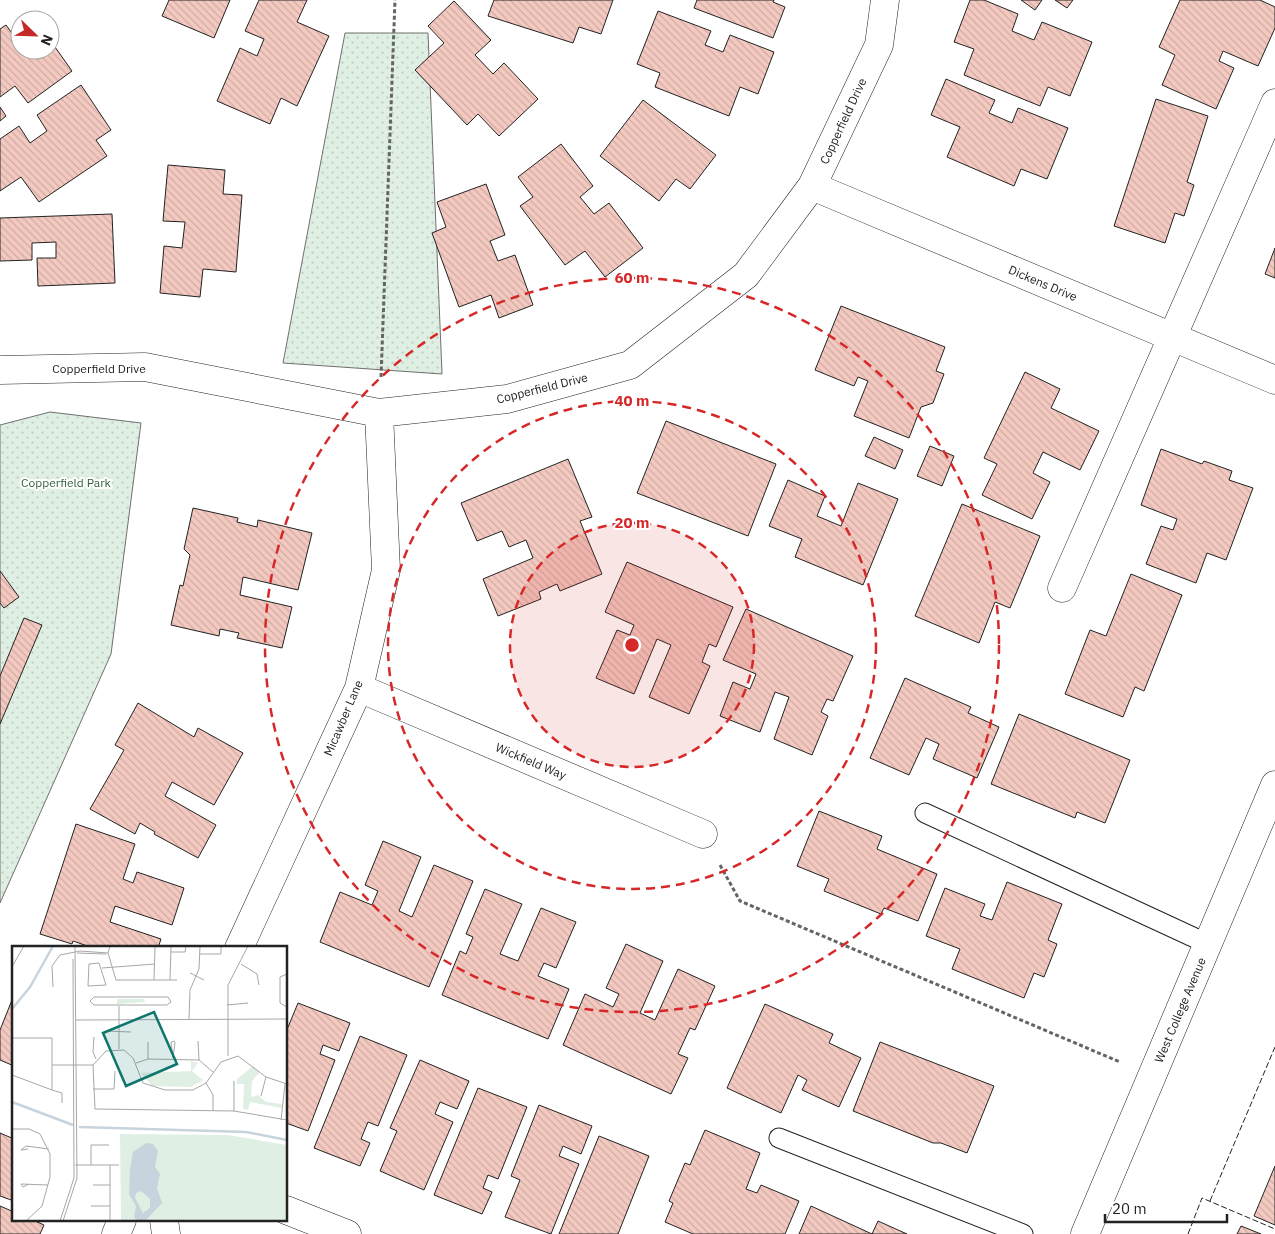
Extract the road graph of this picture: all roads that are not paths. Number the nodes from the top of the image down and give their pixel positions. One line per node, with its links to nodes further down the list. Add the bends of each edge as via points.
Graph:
1 (885, 0): 3 (street, Copperfield Drive, via 879,45)
2 (1275, 103): 4 (street)
3 (812, 186): 4 (street, Dickens Drive); 7 (street, Copperfield Drive, via 746,275 630,365 507,399)
4 (1172, 337): 6 (street, Dickens Drive); 8 (street)
5 (0, 370): 7 (street, Copperfield Drive, via 145,367)
6 (1275, 380)
7 (379, 413): 9 (street, Micawber Lane, via 386,570)
8 (1062, 588)
9 (359, 688): 12 (street, Wickfield Way); 14 (street, Micawber Lane)
10 (1275, 785): 13 (street, West College Avenue)
11 (925, 813): 13 (lane)
12 (703, 834)
13 (1208, 944): 21 (street, West College Avenue)
14 (240, 946)
15 (779, 1138): 20 (lane)
16 (288, 1211): 19 (street)
17 (121, 1222): 18 (street)
18 (116, 1234)
19 (347, 1234)
20 (1023, 1234)
21 (1085, 1234)

